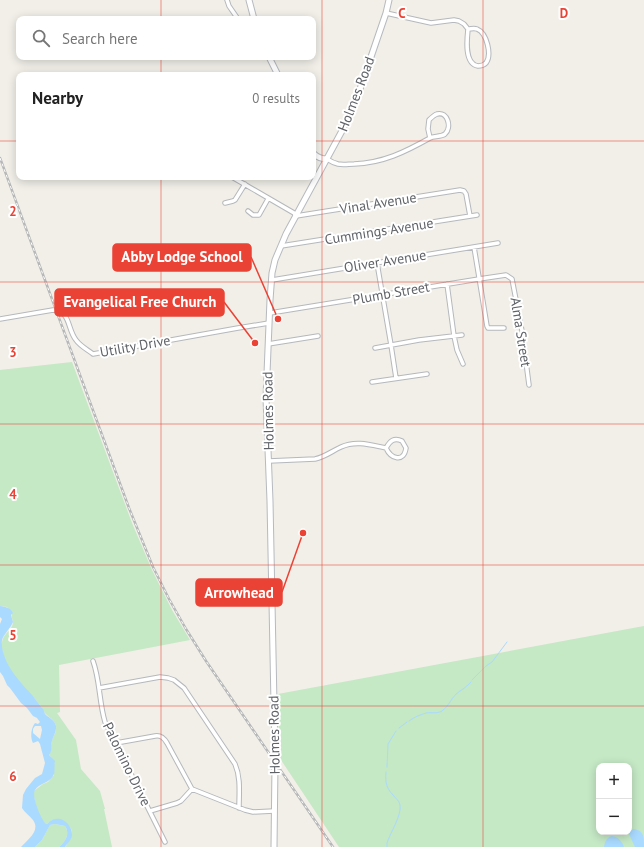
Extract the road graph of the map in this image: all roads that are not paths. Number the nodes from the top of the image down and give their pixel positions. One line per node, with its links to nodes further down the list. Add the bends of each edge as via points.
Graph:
1 (227, 0): 5 (street)
2 (249, 0): 6 (street)
3 (389, 0): 4 (street, Holmes Road)
4 (386, 13): 7 (street, via 431,23 454,20 464,24); 12 (street, Holmes Road, via 344,129)
5 (236, 16)
6 (253, 16)
7 (468, 29): 7 (street, via 469,58 477,66 484,65 489,54 486,40 479,30)
8 (270, 60): 9 (street)
9 (276, 72)
10 (430, 138): 10 (street, via 444,135 449,127 446,117 442,114 437,114 429,120); 12 (street, via 385,160 361,164 338,164)
11 (316, 155): 12 (street)
12 (327, 160): 14 (street, Holmes Road)
13 (237, 180): 16 (street)
14 (316, 180)
15 (316, 180): 21 (street, Holmes Road)
16 (244, 184): 17 (street); 18 (street, via 235,200)
17 (268, 199): 19 (street, via 259,215 253,215); 21 (street)
18 (225, 203)
19 (248, 211)
20 (477, 215): 22 (street, Cummings Avenue)
21 (296, 216): 22 (street, Vinal Avenue, via 460,190 466,194); 24 (street, Holmes Road)
22 (470, 216): 24 (street, Cummings Avenue)
23 (498, 243): 25 (street, Oliver Avenue)
24 (281, 246): 29 (street, Holmes Road, via 275,260)
25 (474, 247): 26 (street, Oliver Avenue); 27 (street)
26 (377, 263): 29 (street, Oliver Avenue); 31 (street)
27 (479, 279): 28 (street, Plumb Street, via 506,275); 30 (street, Plumb Street); 35 (street, via 488,328)
28 (512, 279): 46 (street, Alma Street)
29 (272, 280): 32 (street, Holmes Road)
30 (447, 284): 31 (street, Plumb Street); 38 (street)
31 (382, 295): 32 (street, Plumb Street); 40 (street)
32 (270, 313): 34 (street, Holmes Road)
33 (0, 319): 34 (street, Utility Drive, via 60,311 64,314 76,340 93,354)
34 (269, 323): 39 (street, Holmes Road)
35 (504, 328)
36 (462, 335): 38 (street)
37 (318, 336): 39 (street)
38 (454, 336): 40 (street); 42 (street)
39 (268, 344): 48 (street, Holmes Road, via 266,398)
40 (391, 345): 41 (street); 44 (street)
41 (375, 348)
42 (463, 364)
43 (427, 374): 44 (street)
44 (396, 378): 45 (street)
45 (372, 382)
46 (529, 385)
47 (386, 448): 47 (street, via 395,458 405,454 406,448 402,441 397,439 388,443); 48 (street, via 356,443 343,446 322,458)
48 (269, 461): 55 (street, Holmes Road, bridge)
49 (92, 661): 50 (street, Palomino Drive)
50 (99, 688): 51 (street, Palomino Drive, via 104,720); 53 (street, via 160,677 172,679 180,684 235,764 239,782)
51 (116, 743): 52 (street, via 162,736); 54 (street, Palomino Drive)
52 (192, 789): 53 (street); 54 (street, via 177,804)
53 (239, 808): 55 (street, via 253,812)
54 (150, 811): 56 (street, Palomino Drive)
55 (274, 811): 57 (street, Holmes Road)
56 (165, 842)
57 (274, 847)

